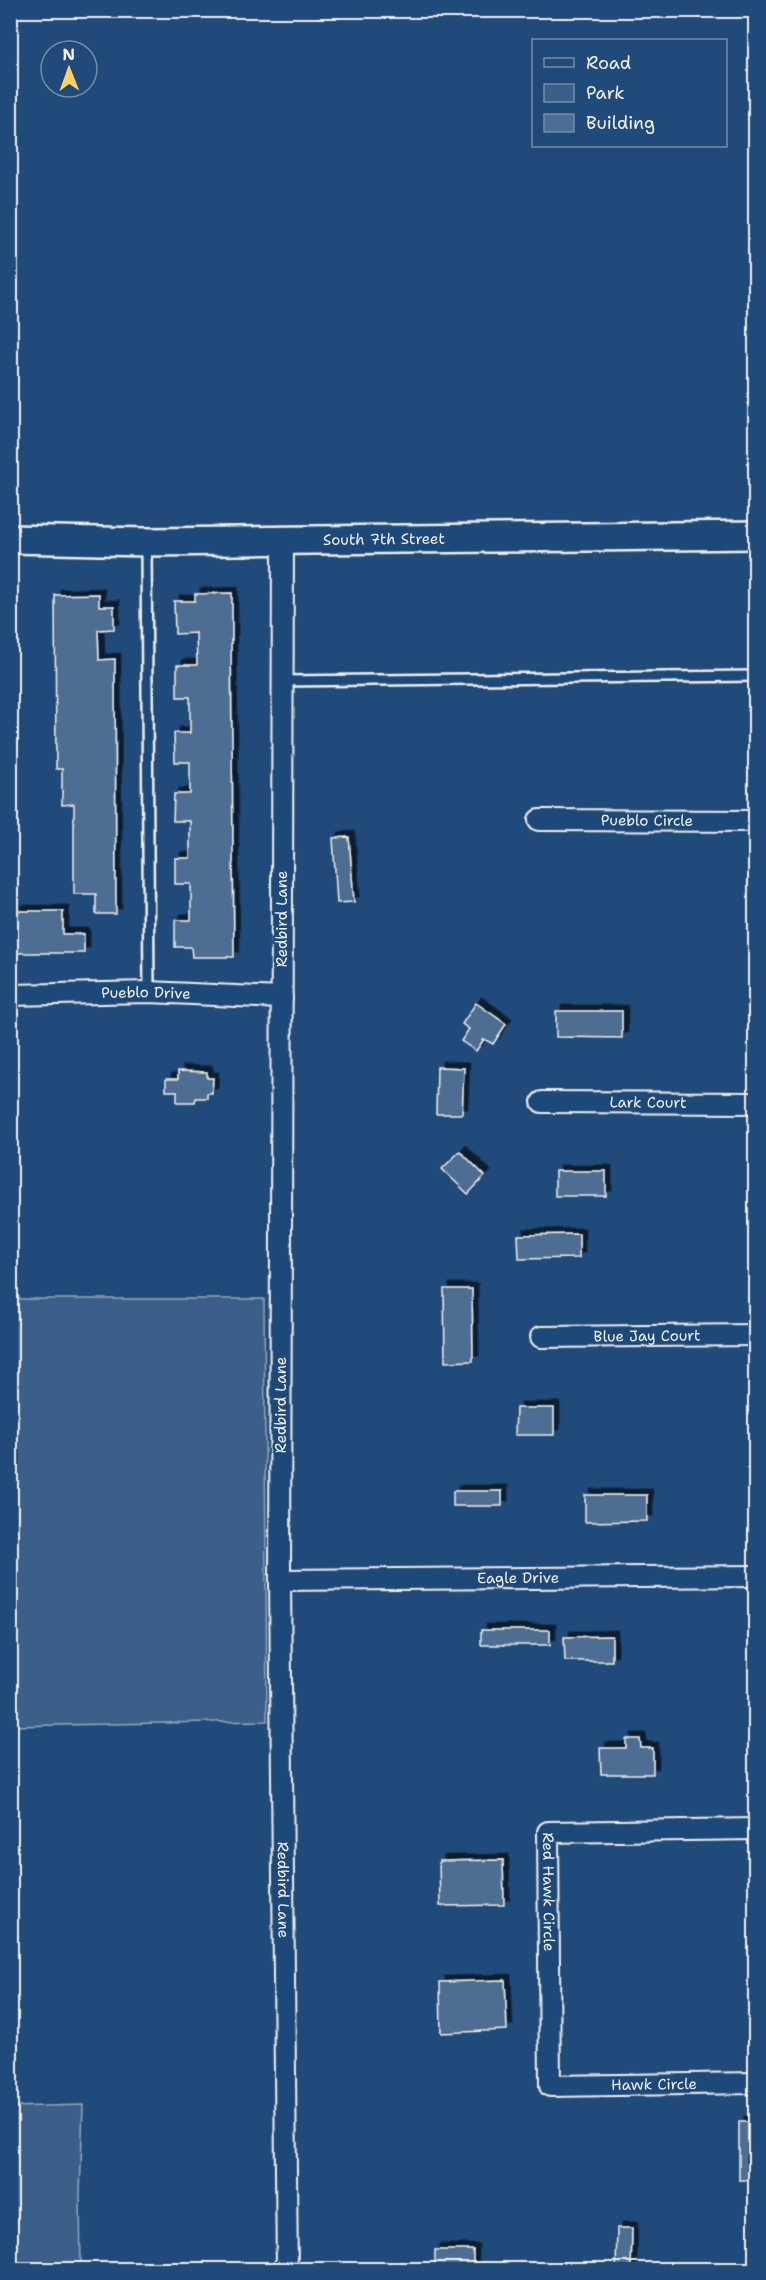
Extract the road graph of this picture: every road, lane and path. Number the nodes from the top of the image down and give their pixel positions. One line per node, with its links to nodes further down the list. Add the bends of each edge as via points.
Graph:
1 (756, 535): 3 (main road, South 7th Street)
2 (10, 539): 4 (main road, South 7th Street)
3 (282, 540): 4 (main road, South 7th Street); 6 (street, Redbird Lane)
4 (146, 542): 9 (lane)
5 (756, 676): 6 (lane)
6 (282, 681): 11 (street, Redbird Lane)
7 (539, 820): 8 (street, Pueblo Circle)
8 (756, 820)
9 (149, 992): 10 (street, Pueblo Drive); 11 (street, Pueblo Drive)
10 (10, 995)
11 (282, 998): 17 (street, Redbird Lane)
12 (542, 1102): 13 (street, Lark Court)
13 (756, 1103)
14 (756, 1335): 15 (street, Blue Jay Court)
15 (541, 1337)
16 (756, 1576): 17 (street, Eagle Drive)
17 (280, 1580): 21 (street, Redbird Lane)
18 (756, 1829): 20 (street, Red Hawk Circle, via 548,1833)
19 (756, 2083): 20 (street, Hawk Circle)
20 (550, 2086)
21 (287, 2270)

